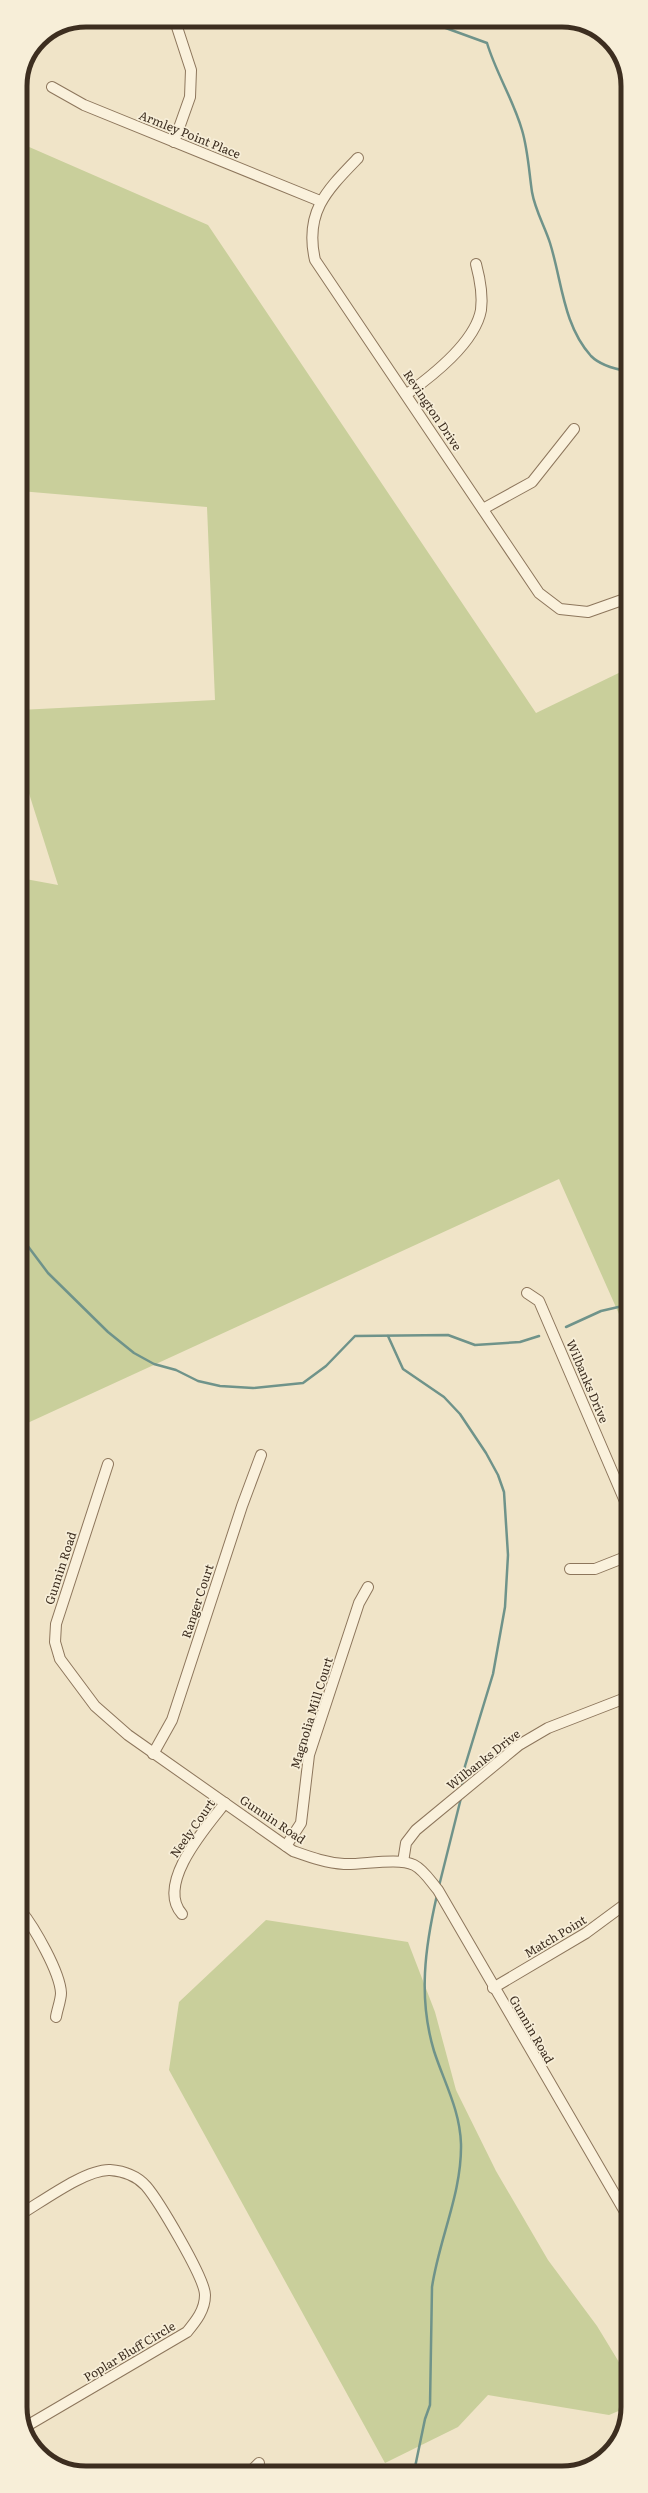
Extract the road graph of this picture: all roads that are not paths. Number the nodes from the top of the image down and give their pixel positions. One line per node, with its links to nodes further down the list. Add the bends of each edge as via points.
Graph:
1 (177, 27): 3 (street, via 191,70 190,97)
2 (52, 87): 3 (street, Armley Point Place, via 84,105)
3 (174, 142): 5 (street, Armley Point Place)
4 (358, 158): 5 (street, Revington Drive)
5 (320, 201): 7 (street, Revington Drive, via 312,226 311,244 315,260)
6 (476, 264): 7 (street, via 481,294 476,325 435,375)
7 (407, 394): 9 (street, Revington Drive)
8 (574, 429): 9 (street, via 532,482)
9 (483, 509): 10 (street, Revington Drive, via 539,592 560,609 588,612)
10 (621, 600)
11 (527, 1293): 14 (street, Wilbanks Drive, via 539,1301)
12 (261, 1455): 19 (street, Ranger Court, via 172,1720)
13 (108, 1464): 19 (street, Gunnin Road, via 56,1624 55,1642 60,1659 95,1706)
14 (621, 1490)
15 (621, 1559): 16 (street, via 596,1569)
16 (570, 1570)
17 (368, 1587): 21 (street, Magnolia Mill Court, via 359,1603 309,1755 301,1823)
18 (621, 1700): 22 (street, Wilbanks Drive, via 548,1728 519,1745 416,1830 406,1843)
19 (153, 1754): 20 (street, Gunnin Road)
20 (226, 1803): 21 (street, Gunnin Road); 24 (street, Neely Court, via 180,1866 174,1890 177,1908)
21 (286, 1846): 22 (street, Gunnin Road, via 318,1861 344,1864)
22 (403, 1862): 26 (street, Gunnin Road, via 418,1869 438,1890)
23 (621, 1907): 26 (street, Match Point, via 586,1934)
24 (182, 1914)
25 (27, 1920): 27 (street, via 37,1934 61,1992)
26 (493, 1988): 28 (street, Gunnin Road)
27 (56, 2017)
28 (621, 2205)
29 (27, 2211): 30 (street, Poplar Bluff Circle, via 90,2174 109,2170 129,2174 146,2185 197,2268 205,2294 198,2320 187,2332)
30 (30, 2424)
31 (259, 2463): 32 (street)
32 (256, 2466)

